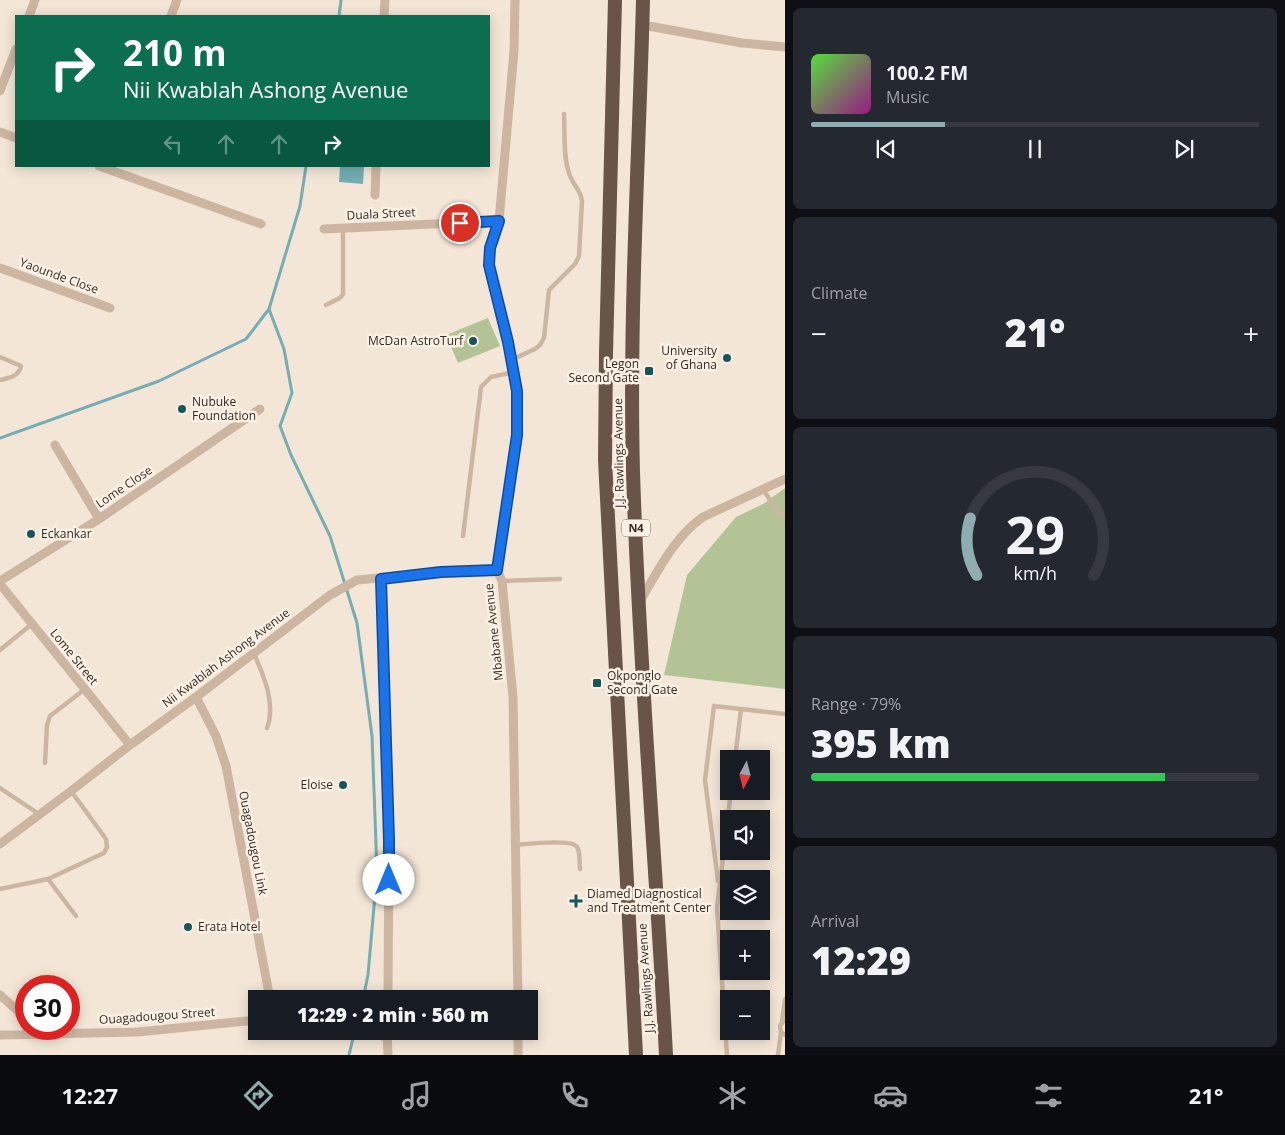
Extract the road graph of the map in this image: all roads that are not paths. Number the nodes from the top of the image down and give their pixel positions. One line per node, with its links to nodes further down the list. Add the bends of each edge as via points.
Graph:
1 (35, 0): 7 (street)
2 (177, 0): 8 (street)
3 (385, 0): 9 (street)
4 (515, 0): 20 (street, Mbabane Avenue, via 514,51)
5 (615, 0): 82 (highway, J.J. Rawlings Avenue / N4, via 605,460)
6 (643, 0): 10 (highway, J.J. Rawlings Avenue / N4)
7 (28, 15)
8 (171, 15)
9 (384, 15)
10 (643, 25): 11 (street, via 742,43); 43 (highway, J.J. Rawlings Avenue / N4, via 634,311 633,470)
11 (785, 47)
12 (15, 52): 13 (street)
13 (0, 91)
14 (564, 114): 28 (lane, via 567,167 582,201 579,256 549,290 544,338 540,345)
15 (0, 132): 16 (street)
16 (15, 138)
17 (376, 167): 19 (street)
18 (112, 168): 21 (street)
19 (375, 195)
20 (499, 221): 22 (street, Duala Street); 28 (street, Mbabane Avenue, via 490,248 489,265)
21 (260, 224)
22 (343, 228): 23 (street, Duala Street); 25 (lane, via 343,294)
23 (324, 229)
24 (0, 268): 26 (street, Yaounde Close)
25 (326, 305)
26 (110, 308)
27 (0, 356): 30 (lane, via 21,366 16,376)
28 (511, 360): 29 (street, Mbabane Avenue)
29 (514, 372): 37 (lane, via 491,377 481,387); 38 (street, Mbabane Avenue, via 517,435)
30 (0, 380)
31 (260, 409): 36 (street, Lome Close)
32 (55, 445): 36 (street)
33 (785, 479): 34 (street)
34 (762, 489): 35 (lane, via 778,513); 43 (street, via 702,517 686,530)
35 (785, 517)
36 (99, 519): 42 (street, Lome Close)
37 (463, 536)
38 (497, 570): 39 (street, Nii Kwablah Ashong Avenue); 41 (street, Mbabane Avenue)
39 (381, 579): 46 (street, Nii Kwablah Ashong Avenue, via 357,580 330,595); 67 (street, via 389,840)
40 (560, 579): 41 (lane)
41 (502, 581): 60 (street, Mbabane Avenue, via 513,697)
42 (0, 582): 44 (street, Lome Street)
43 (638, 604): 83 (highway, J.J. Rawlings Avenue / N4)
44 (32, 624): 45 (lane); 47 (street, Lome Street)
45 (0, 650)
46 (254, 654): 48 (street, Nii Kwablah Ashong Avenue); 51 (lane, via 264,676 269,702)
47 (85, 689): 52 (street, Lome Street); 54 (lane, via 50,716)
48 (196, 697): 52 (street, Nii Kwablah Ashong Avenue); 66 (street, Ouagadougou Link, via 216,736 226,766)
49 (741, 709): 50 (lane); 53 (lane); 64 (lane, via 714,706 705,780)
50 (785, 714)
51 (267, 728)
52 (130, 744): 56 (street, Nii Kwablah Ashong Avenue)
53 (735, 750)
54 (45, 763)
55 (0, 788): 58 (lane)
56 (71, 792): 58 (street, Nii Kwablah Ashong Avenue); 62 (lane, via 106,838 107,847 104,852)
57 (730, 800): 64 (lane)
58 (39, 814): 59 (street, Nii Kwablah Ashong Avenue)
59 (0, 844)
60 (516, 845): 61 (lane, via 574,844 578,848); 68 (street, Mbabane Avenue)
61 (580, 869)
62 (48, 879): 63 (lane); 65 (lane)
63 (0, 889)
64 (719, 890): 84 (lane, via 717,908)
65 (76, 916)
66 (268, 990)
67 (388, 990)
68 (518, 990)
69 (0, 995): 71 (street)
70 (785, 1000): 72 (lane)
71 (15, 1008)
72 (784, 1020): 76 (lane, via 780,1026)
73 (248, 1021): 74 (street, Ouagadougou Street, via 138,1032)
74 (80, 1031)
75 (15, 1032): 77 (street, Ouagadougou Street)
76 (783, 1033): 85 (lane)
77 (0, 1035)
78 (387, 1040): 80 (street)
79 (518, 1040): 81 (street)
80 (388, 1055)
81 (518, 1055)
82 (636, 1055)
83 (666, 1055)
84 (727, 1055)
85 (778, 1055)

